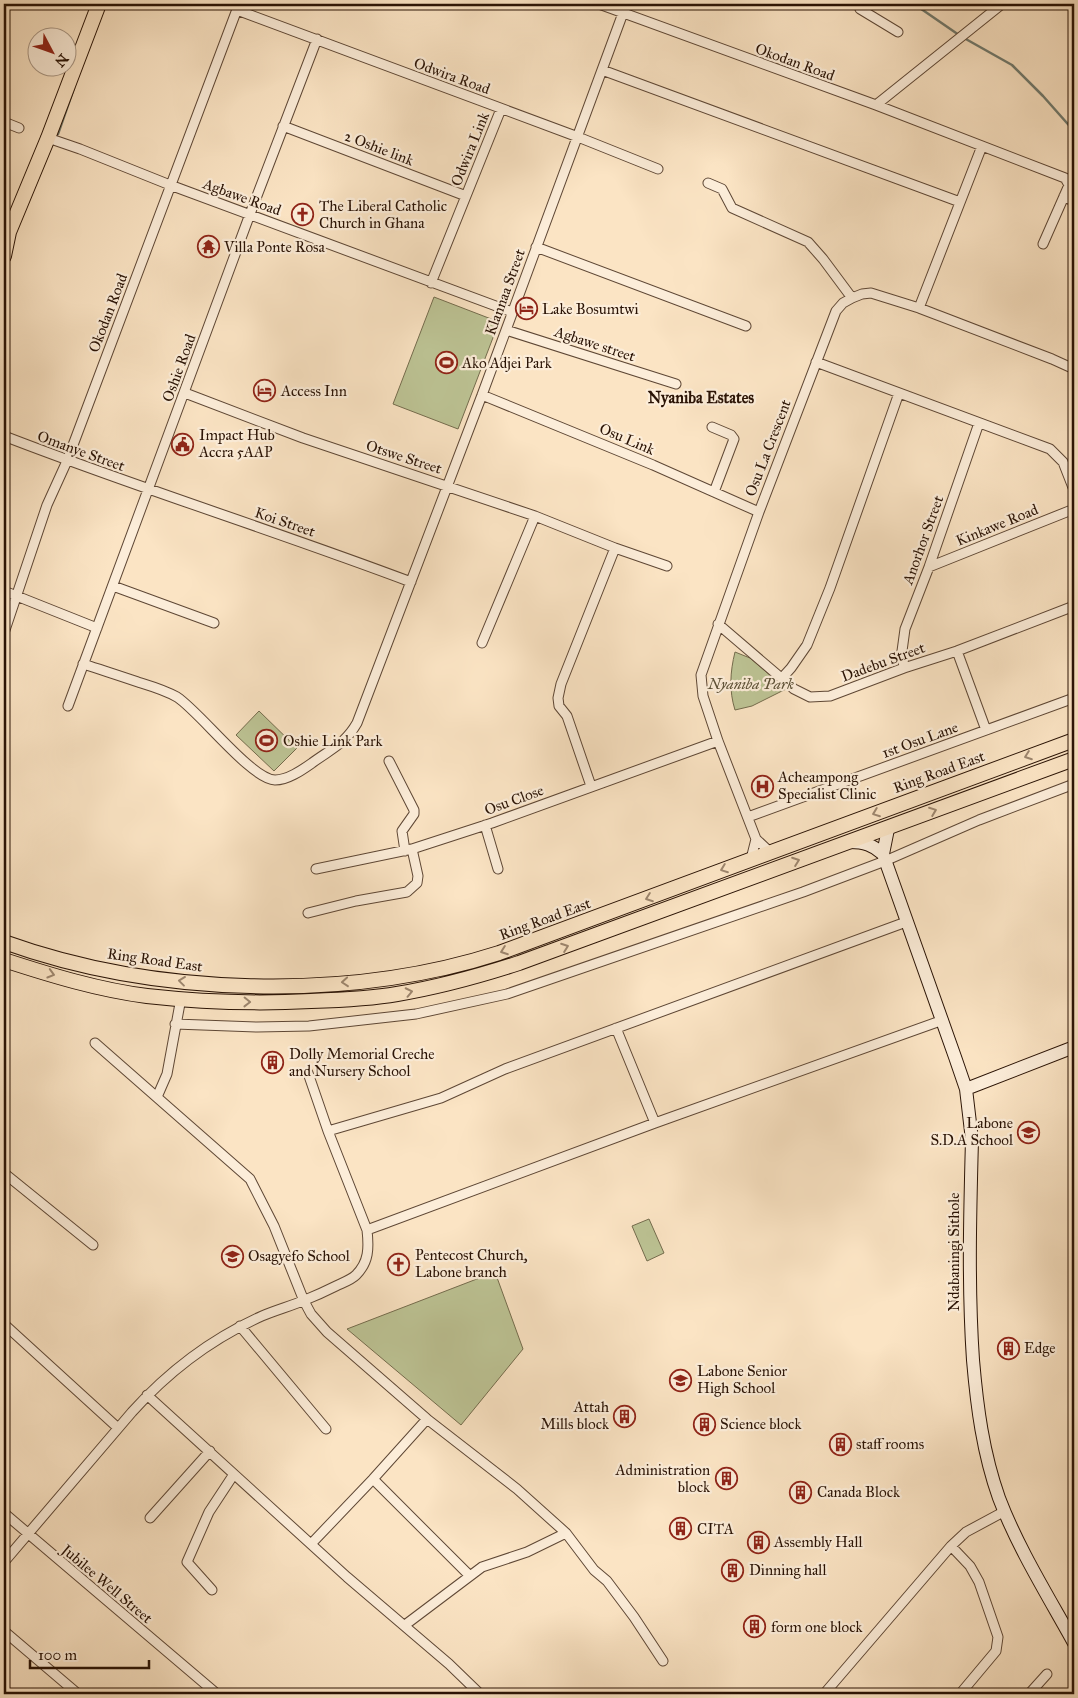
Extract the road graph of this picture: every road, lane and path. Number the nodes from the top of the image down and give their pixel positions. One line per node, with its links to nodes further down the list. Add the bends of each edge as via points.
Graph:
1 (99, 4): 15 (main road)
2 (599, 4): 6 (street, Okodan Road)
3 (858, 4): 7 (street, via 860,9)
4 (1002, 4): 10 (street)
5 (238, 7): 8 (street, Odwira Road); 20 (street, Okodan Road)
6 (622, 13): 9 (street, Klannaa Street); 10 (street, Okodan Road)
7 (898, 32)
8 (317, 40): 11 (street, Odwira Road); 13 (street, Oshie Road)
9 (602, 70): 16 (street, Klannaa Street); 23 (street)
10 (876, 106): 17 (street, Okodan Road)
11 (501, 109): 16 (street, Odwira Road); 21 (street, Odwira Link)
12 (4, 122): 14 (street)
13 (283, 126): 21 (street, 2 Oshie link); 25 (street, Oshie Road)
14 (19, 128)
15 (48, 138): 20 (street, Agbawe Road); 26 (main road)
16 (578, 138): 18 (street, Odwira Road); 28 (street, Klannaa Street)
17 (982, 146): 22 (street, Okodan Road, via 1065,178 1069,185); 23 (street)
18 (658, 170)
19 (708, 183): 31 (street, via 722,189 732,208 808,242)
20 (170, 185): 25 (street, Agbawe Road); 45 (street, Okodan Road)
21 (466, 196): 30 (street, Odwira Link)
22 (1064, 196): 24 (street); 27 (street)
23 (960, 202): 32 (street)
24 (1074, 202)
25 (250, 214): 30 (street, Agbawe Road); 39 (street, Oshie Road)
26 (6, 236): 29 (main road)
27 (1043, 244)
28 (536, 247): 33 (street, Klannaa Street); 34 (street)
29 (4, 256)
30 (430, 283): 33 (street, Agbawe Road)
31 (852, 298): 32 (street, via 872,293); 36 (street, Osu La Crescent, via 836,312)
32 (919, 308): 37 (street)
33 (512, 312): 35 (street, Klannaa Street)
34 (746, 326)
35 (506, 330): 38 (street, Agbawe street); 41 (street, Klannaa Street)
36 (816, 362): 40 (street); 51 (street, Osu La Crescent)
37 (1074, 369)
38 (676, 384)
39 (185, 393): 46 (street, Otswe Street, via 303,438); 47 (street, Oshie Road)
40 (900, 393): 42 (street); 69 (street, via 807,645)
41 (482, 395): 46 (street, Klannaa Street); 49 (street, Osu Link)
42 (979, 423): 48 (street, via 1050,450 1063,462); 55 (street, Anorhor Street)
43 (712, 427): 49 (street, via 734,439)
44 (4, 436): 45 (street, Omanye Street)
45 (67, 461): 47 (street, Omanye Street); 59 (street, Okodan Road, via 47,505)
46 (447, 486): 52 (street, Otswe Street); 56 (street, Klannaa Street)
47 (149, 490): 56 (street, Koi Street); 57 (street, Oshie Road)
48 (1074, 490)
49 (714, 492): 51 (street, Osu Link)
50 (1074, 509): 55 (street, Kinkawe Road)
51 (759, 512): 62 (street, Osu La Crescent)
52 (535, 516): 53 (street, Otswe Street); 65 (street)
53 (615, 548): 54 (street, Otswe Street); 78 (street, via 558,698)
54 (667, 566)
55 (929, 567): 68 (street, Anorhor Street, via 905,629)
56 (411, 582): 67 (street, Klannaa Street, via 357,723 343,743 293,775 276,780 262,776 178,698)
57 (113, 586): 61 (street); 63 (street, Oshie Road)
58 (4, 591): 59 (street)
59 (17, 597): 63 (street); 64 (street, Okodan Road)
60 (1074, 606): 66 (street, Dadebu Street)
61 (214, 623)
62 (718, 624): 69 (street, Dadebu Street); 74 (street, Osu La Crescent, via 701,675 703,696)
63 (98, 628): 67 (street, Oshie Road)
64 (4, 633)
65 (482, 643)
66 (957, 651): 68 (street, Dadebu Street); 72 (street)
67 (83, 664): 71 (street, Oshie Road)
68 (904, 668): 69 (street, Dadebu Street, via 830,696 810,697)
69 (781, 679)
70 (1074, 698): 72 (street, 1st Osu Lane)
71 (68, 706)
72 (986, 730): 79 (street, 1st Osu Lane)
73 (1074, 740): 85 (main road, Ring Road East, one-way to 85)
74 (718, 741): 78 (street, Osu Close); 79 (street, Osu La Crescent)
75 (1074, 758): 81 (main road, one-way to 75)
76 (389, 761): 84 (street, via 414,810 402,831)
77 (1074, 784): 86 (street)
78 (591, 786): 80 (street, Osu Close)
79 (748, 817): 82 (street, Osu La Crescent)
80 (485, 825): 84 (street, Osu Close); 89 (street)
81 (888, 828): 83 (main road); 86 (street, Ndabaningi Sithole)
82 (756, 839): 85 (street, Osu La Crescent); 87 (street)
83 (850, 842): 86 (street, via 867,843); 96 (main road, one-way to 83, via 397,994 470,978)
84 (409, 850): 88 (street, Osu Close); 90 (street, via 418,883 407,892)
85 (770, 852): 87 (main road, Ring Road East)
86 (884, 858): 91 (street, Ndabaningi Sithole); 98 (street, via 803,892 507,994 416,1014 309,1026)
87 (751, 859): 94 (main road, Ring Road East, one-way to 94, via 478,960 408,974)
88 (316, 869)
89 (498, 869)
90 (308, 912)
91 (906, 922): 97 (street, Ndabaningi Sithole); 99 (street)
92 (4, 942): 94 (main road, Ring Road East, one-way to 92, via 251,987 172,980 63,961)
93 (4, 960): 95 (main road, one-way to 95, via 100,987 147,996)
94 (319, 984): 96 (main road, via 322,992)
95 (181, 998): 96 (main road, one-way to 96, via 241,1002); 98 (street)
96 (320, 1001)
97 (943, 1020): 103 (street, Ndabaningi Sithole); 105 (street)
98 (175, 1024): 104 (street, via 167,1074)
99 (616, 1028): 105 (street); 106 (street, via 505,1069 441,1098)
100 (96, 1042): 104 (street)
101 (1074, 1048): 103 (street)
102 (308, 1073): 106 (street)
103 (966, 1090): 120 (street, Ndabaningi Sithole, via 972,1140 970,1306 976,1389 984,1446)
104 (157, 1098): 110 (street, via 250,1179 274,1226)
105 (655, 1123): 108 (street)
106 (328, 1131): 108 (street)
107 (4, 1173): 109 (street)
108 (367, 1230): 110 (street, via 368,1255 354,1277)
109 (93, 1245)
110 (304, 1301): 112 (street); 114 (street, via 327,1332)
111 (4, 1324): 115 (street)
112 (240, 1326): 113 (street, via 175,1370); 116 (street)
113 (147, 1395): 115 (street); 117 (street)
114 (427, 1418): 119 (street); 123 (street)
115 (118, 1428): 124 (street)
116 (326, 1429)
117 (210, 1451): 118 (street); 122 (street)
118 (234, 1474): 125 (street); 129 (street, via 213,1505 187,1562)
119 (373, 1479): 125 (street); 128 (street)
120 (1005, 1511): 126 (street, via 966,1532); 132 (street, Ndabaningi Sithole)
121 (4, 1513): 124 (street, Jubilee Well Street)
122 (150, 1518)
123 (566, 1533): 128 (street, via 526,1552 482,1567); 133 (street, via 594,1570 607,1581)
124 (28, 1535): 127 (street); 136 (street, Jubilee Well Street)
125 (311, 1544): 130 (street)
126 (951, 1546): 138 (street); 139 (street, via 970,1566 979,1582 998,1637 996,1651)
127 (4, 1562)
128 (470, 1576): 130 (street)
129 (212, 1590)
130 (405, 1625): 137 (street)
131 (4, 1631): 135 (street)
132 (1074, 1643)
133 (663, 1661)
134 (1047, 1674): 140 (street)
135 (78, 1694)
136 (217, 1694)
137 (480, 1694)
138 (824, 1694)
139 (960, 1694)
140 (1029, 1694)

